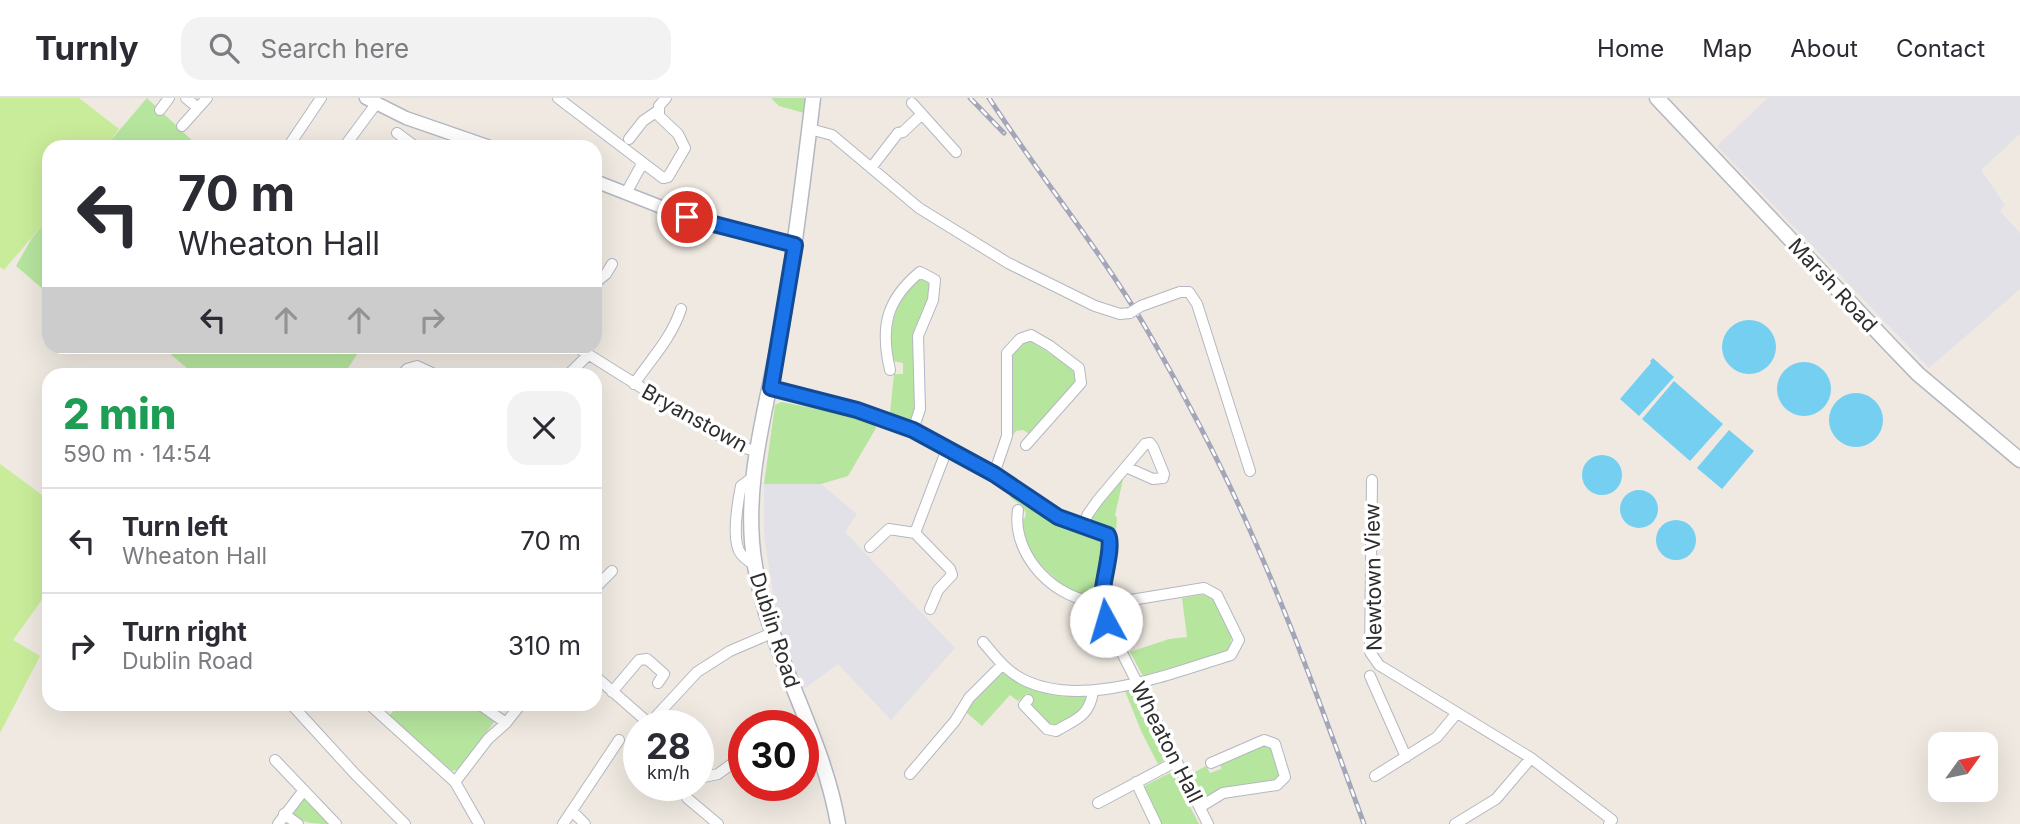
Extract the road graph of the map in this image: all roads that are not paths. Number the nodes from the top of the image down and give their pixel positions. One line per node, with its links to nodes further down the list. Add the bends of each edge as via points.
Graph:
1 (169, 98): 12 (street)
2 (186, 98): 11 (street)
3 (207, 98): 11 (street)
4 (320, 98): 19 (street)
5 (558, 98): 24 (street)
6 (666, 98): 13 (street)
7 (813, 98): 16 (main road, Dublin Road)
8 (1657, 98): 41 (main road, Marsh Road, via 1899,355)
9 (371, 101): 20 (street); 22 (street)
10 (912, 103): 14 (street)
11 (198, 108): 15 (street)
12 (160, 110)
13 (659, 110): 18 (street); 24 (street, via 685,148 668,177)
14 (922, 114): 23 (street); 25 (street, via 898,133)
15 (182, 126)
16 (810, 129): 25 (street, via 832,135); 28 (main road, Dublin Road)
17 (397, 133): 21 (street)
18 (629, 139)
19 (293, 140)
20 (348, 140)
21 (406, 140)
22 (460, 140)
23 (956, 152)
24 (642, 164): 27 (street)
25 (871, 167): 43 (street, bridge, via 919,208 1071,296 1115,313 1130,313 1188,292 1197,304)
26 (602, 184): 27 (street)
27 (626, 193): 28 (street, via 702,223)
28 (795, 245): 36 (main road, Dublin Road)
29 (612, 264): 30 (street)
30 (602, 278)
31 (681, 309): 35 (street, via 664,346)
32 (588, 355): 33 (street); 35 (street, Bryanstown)
33 (575, 368)
34 (890, 370): 37 (street, via 884,346 889,315 901,288 920,272 929,275 935,280 933,300 918,336 920,409)
35 (634, 384): 40 (street, Bryanstown, via 738,446)
36 (771, 388): 37 (street, Wheaton Hall); 40 (main road, Dublin Road)
37 (913, 430): 39 (street, Wheaton Hall)
38 (1026, 446): 44 (street, via 1081,383 1079,368 1031,335 1007,353 1007,436)
39 (947, 449): 44 (street, Wheaton Hall); 48 (street)
40 (755, 451): 55 (main road, Dublin Road, via 754,565)
41 (2020, 460)
42 (1126, 467): 47 (street)
43 (1250, 471)
44 (994, 474): 47 (street, Wheaton Hall, via 1058,517)
45 (1371, 480): 71 (street, Newtown View, via 1370,652 1379,665)
46 (1018, 510): 53 (street, via 1019,542 1036,567 1076,599)
47 (1083, 525): 53 (street, Wheaton Hall, via 1111,538)
48 (915, 533): 49 (street, via 889,529); 54 (street, via 952,575 938,590)
49 (870, 547)
50 (612, 571): 51 (street)
51 (602, 582)
52 (1125, 601): 59 (street, via 1204,588 1217,595 1239,640 1231,655)
53 (1101, 602): 59 (street, Wheaton Hall)
54 (930, 609)
55 (772, 633): 66 (street, via 697,672); 97 (main road, Dublin Road, via 816,747)
56 (984, 642): 57 (street)
57 (1002, 665): 63 (street, via 1045,687); 79 (street, via 968,698 956,720)
58 (1370, 676): 74 (street, Newtown View)
59 (1136, 682): 63 (street); 77 (street, Wheaton Hall)
60 (602, 683): 62 (street)
61 (658, 683): 62 (street, via 664,674 647,659 639,660)
62 (612, 692): 65 (street)
63 (1093, 692): 64 (street, via 1085,714 1056,731 1047,729 1024,705)
64 (1028, 700)
65 (633, 710)
66 (663, 710)
67 (297, 711): 92 (street)
68 (377, 711): 81 (street)
69 (489, 711): 72 (street)
70 (515, 711): 72 (street)
71 (1457, 713): 74 (street, via 1437,737); 75 (street, Newtown View)
72 (506, 723): 81 (street)
73 (619, 740): 87 (street)
74 (1406, 757): 80 (street)
75 (1531, 758): 100 (street, via 1496,799); 101 (street, Newtown View, via 1612,820)
76 (275, 760): 83 (street)
77 (1175, 762): 82 (street); 86 (street, Wheaton Hall)
78 (1211, 763): 86 (street, via 1264,740 1275,744 1285,777 1277,785 1223,793)
79 (910, 774)
80 (1375, 775)
81 (455, 782): 93 (street)
82 (1136, 782): 85 (street); 98 (street)
83 (304, 789): 88 (street); 91 (street)
84 (691, 801): 96 (street)
85 (1098, 803)
86 (1200, 807): 99 (street, Wheaton Hall)
87 (572, 811): 94 (street); 95 (street)
88 (284, 814): 89 (street); 90 (street)
89 (278, 824)
90 (298, 824)
91 (336, 824)
92 (405, 824)
93 (479, 824)
94 (563, 824)
95 (585, 824)
96 (718, 824)
97 (838, 824)
98 (1156, 824)
99 (1208, 824)
100 (1455, 824)
101 (1609, 824)

